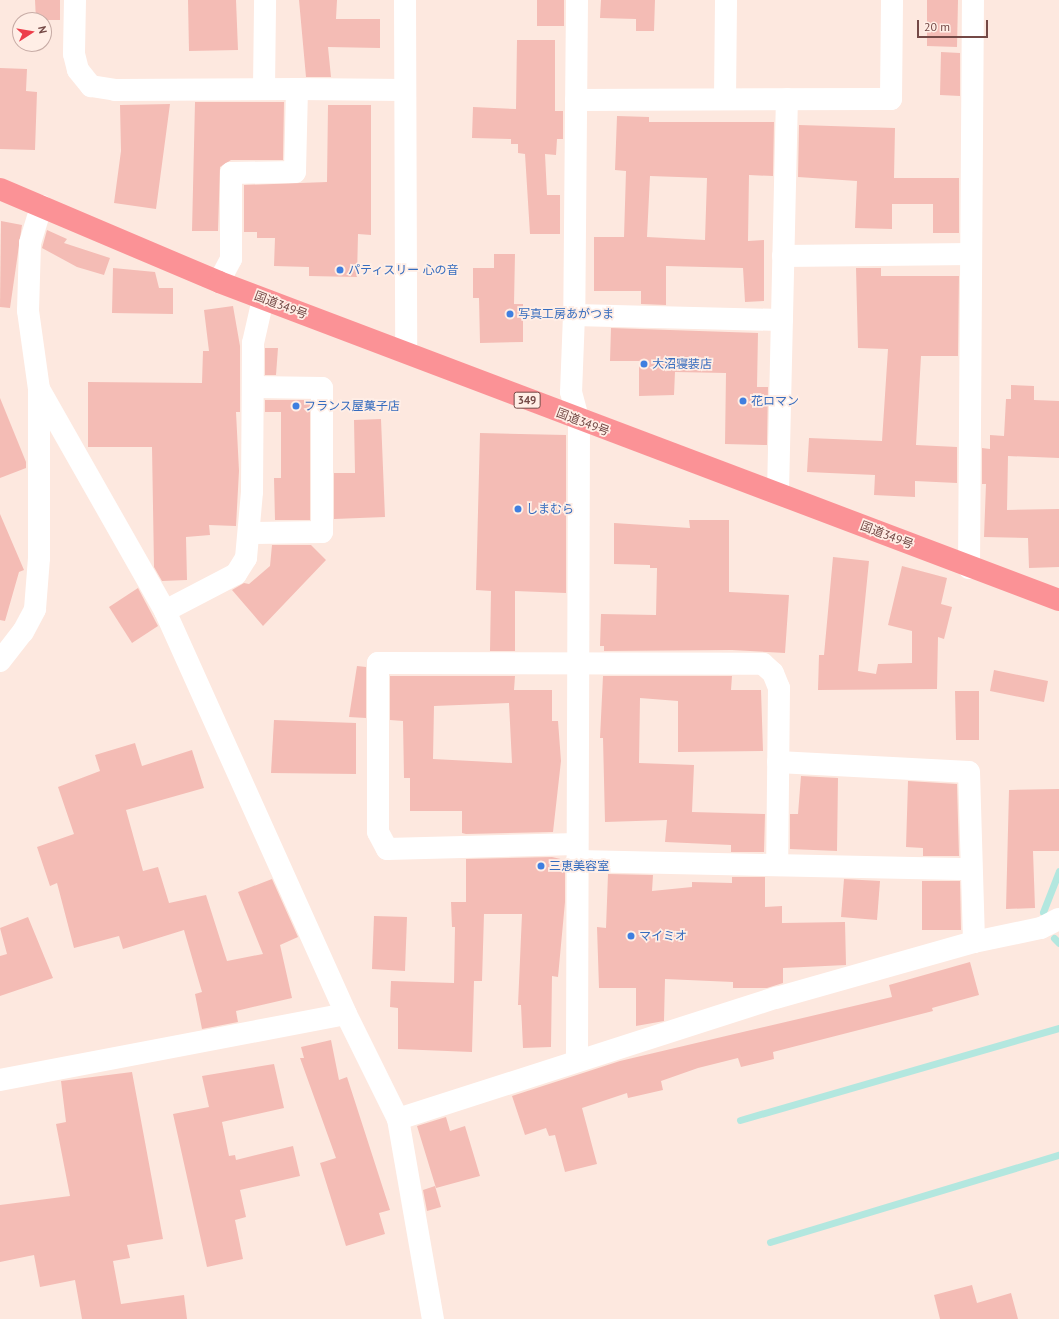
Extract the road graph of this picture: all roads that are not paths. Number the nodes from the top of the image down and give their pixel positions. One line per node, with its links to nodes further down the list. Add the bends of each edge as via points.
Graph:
1 (75, 0): 8 (street, via 74,54 78,70 91,86 115,90)
2 (265, 0): 8 (street)
3 (405, 0): 10 (street)
4 (578, 0): 13 (street)
5 (726, 0): 11 (street)
6 (892, 0): 12 (street, via 891,99)
7 (973, 0): 16 (street)
8 (264, 88): 9 (street)
9 (297, 89): 10 (street); 18 (street, via 295,172 231,173 230,259)
10 (404, 90): 22 (street)
11 (725, 99): 12 (street); 13 (street)
12 (787, 99): 17 (street)
13 (576, 100): 20 (street)
14 (0, 188): 15 (highway, 国道349号 / 349)
15 (41, 206): 18 (highway, 国道349号 / 349); 24 (street, via 30,243 28,311)
16 (971, 254): 17 (street); 28 (street)
17 (783, 256): 21 (street)
18 (219, 282): 19 (highway, 国道349号 / 349)
19 (263, 299): 22 (highway, 国道349号 / 349); 23 (street, via 253,343)
20 (574, 315): 21 (street); 25 (street, via 571,392)
21 (782, 320): 26 (street)
22 (406, 352): 25 (highway, 国道349号 / 349)
23 (254, 387): 27 (street); 27 (street, via 322,388 322,532)
24 (39, 388): 30 (street); 31 (street, via 39,558 35,609 23,632)
25 (579, 421): 26 (highway, 国道349号 / 349); 32 (street)
26 (778, 492): 28 (highway, 国道349号 / 349)
27 (249, 533): 30 (street, via 246,558 236,574)
28 (969, 568): 29 (highway, 国道349号 / 349)
29 (1059, 600)
30 (165, 611): 39 (street)
31 (0, 660)
32 (578, 662): 33 (street, via 763,664 773,673 779,688); 34 (street); 34 (street, via 378,663 378,832 387,849)
33 (778, 762): 35 (street); 36 (street, via 969,772)
34 (577, 853): 35 (street); 40 (street)
35 (777, 865): 36 (street)
36 (971, 869): 38 (street)
37 (1059, 919): 38 (street, via 1041,928)
38 (974, 942): 40 (street)
39 (346, 1014): 41 (street); 42 (street)
40 (577, 1060): 42 (street)
41 (0, 1080)
42 (398, 1119): 43 (street)
43 (433, 1319)

